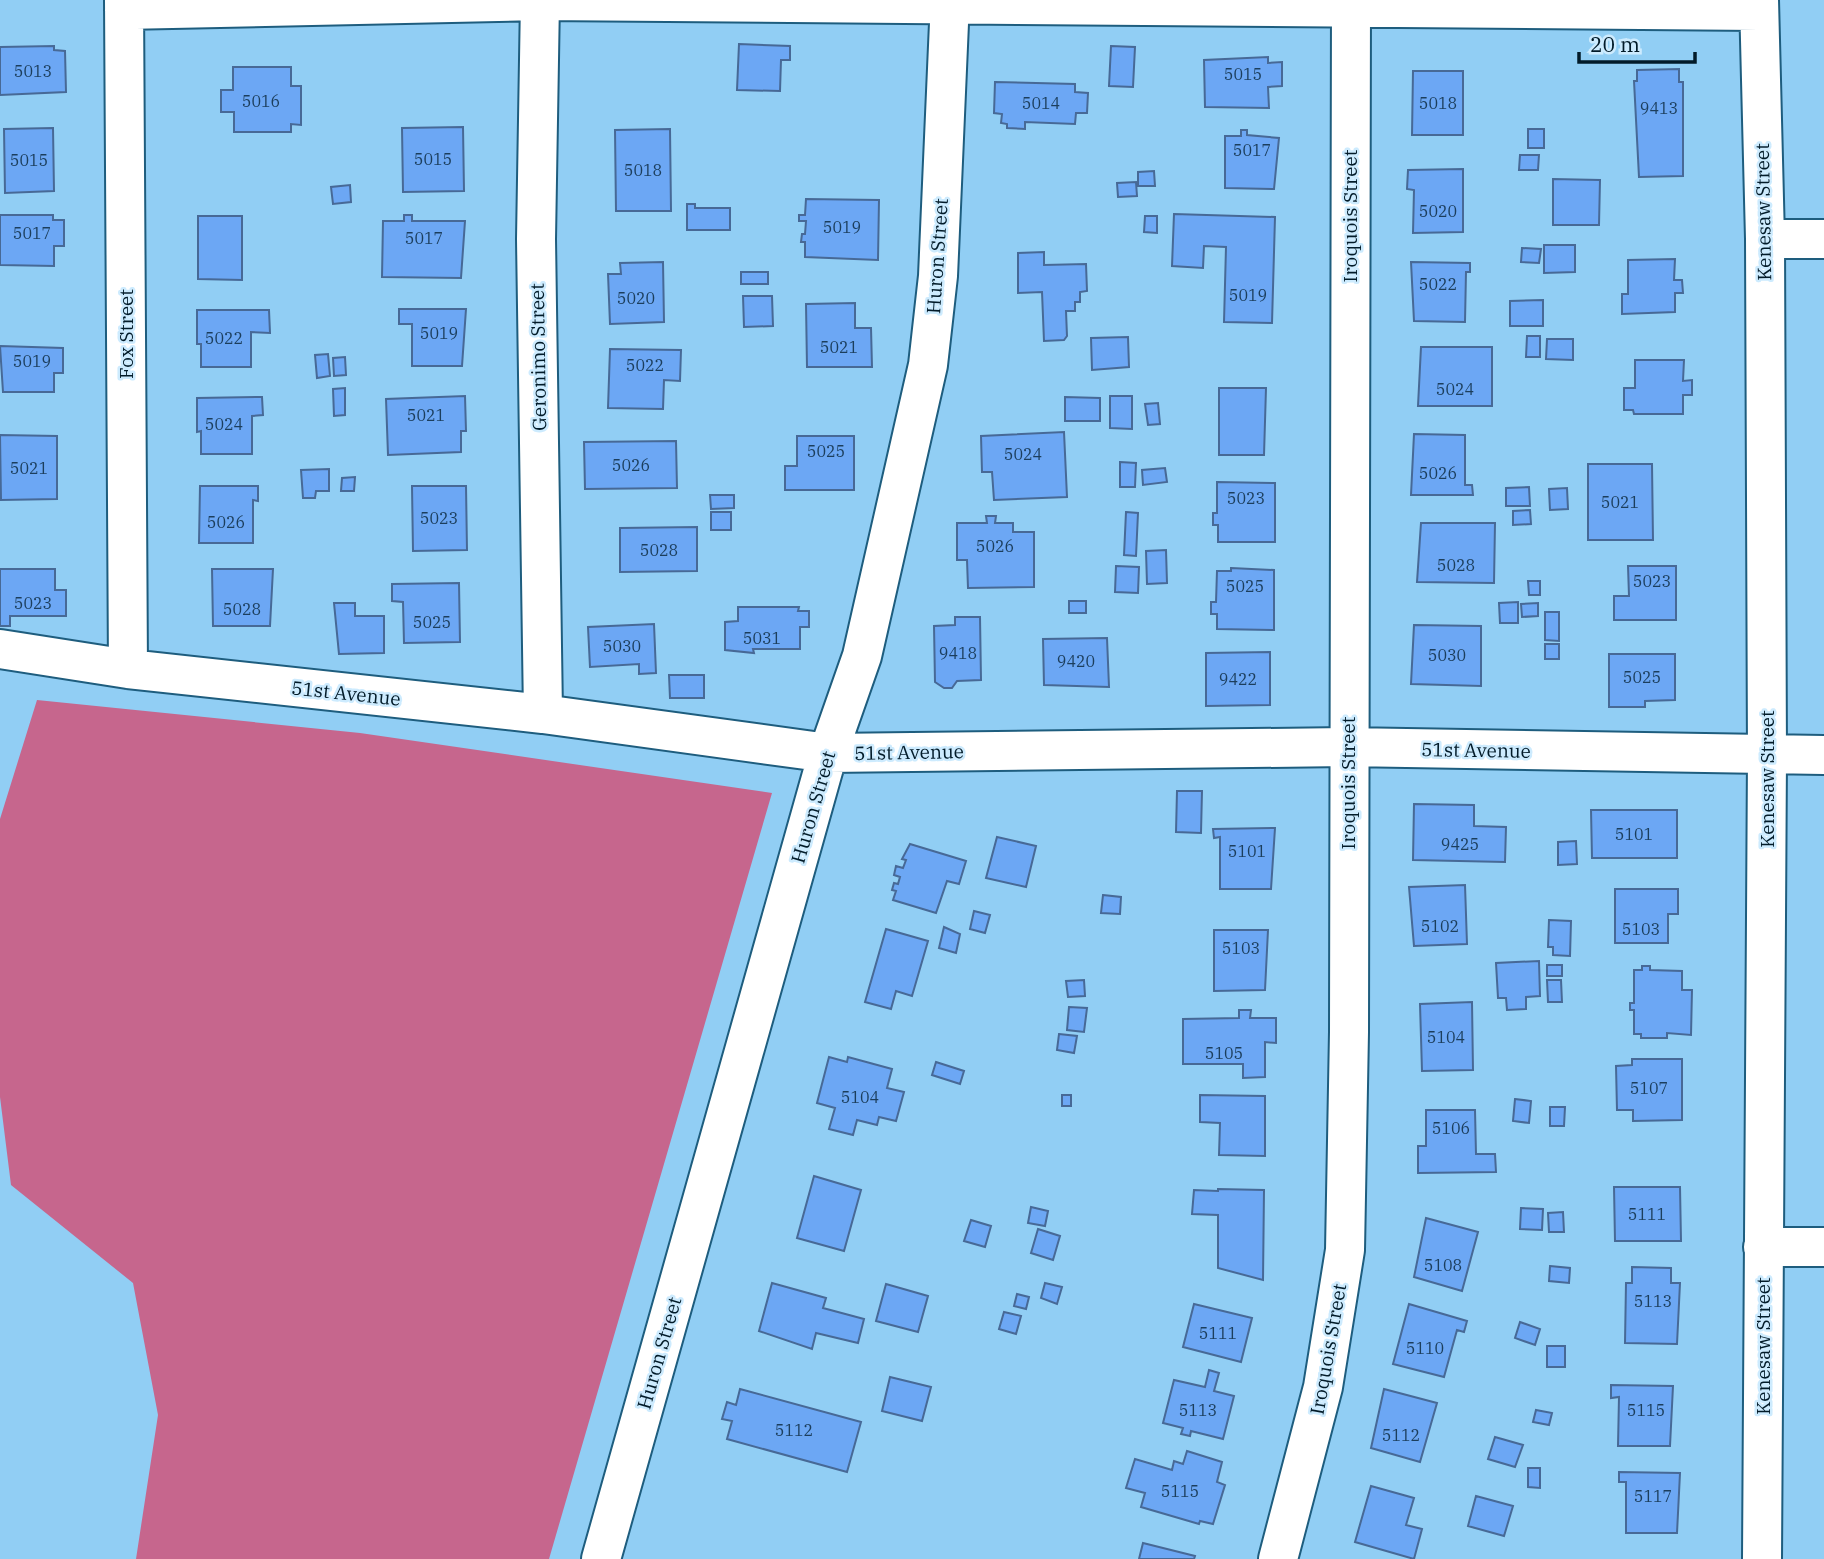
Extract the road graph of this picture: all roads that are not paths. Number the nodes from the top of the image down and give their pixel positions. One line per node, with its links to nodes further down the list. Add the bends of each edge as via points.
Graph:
1 (540, 1): 2 (street); 4 (street); 10 (street, Geronimo Street, via 537,239)
2 (951, 2): 3 (street); 12 (street, Huron Street, via 938,276 928,365 862,656)
3 (1351, 3): 5 (street); 11 (street, Iroquois Street)
4 (124, 5): 9 (street, Fox Street)
5 (1759, 6): 6 (street, Kenesaw Street)
6 (1765, 239): 7 (street); 14 (street, Kenesaw Street)
7 (1824, 239)
8 (0, 649): 9 (street, 51st Avenue)
9 (128, 669): 10 (street, 51st Avenue)
10 (543, 715): 12 (street, 51st Avenue)
11 (1347, 747): 12 (street, 51st Avenue); 14 (street, 51st Avenue); 18 (street, Iroquois Street, via 1345,1250 1323,1387)
12 (828, 753): 17 (street, Huron Street)
13 (1824, 755): 14 (street, 51st Avenue)
14 (1767, 756): 15 (street, Kenesaw Street)
15 (1763, 1247): 16 (street); 19 (street, Kenesaw Street)
16 (1824, 1247)
17 (601, 1559)
18 (1278, 1559)
19 (1762, 1559)

